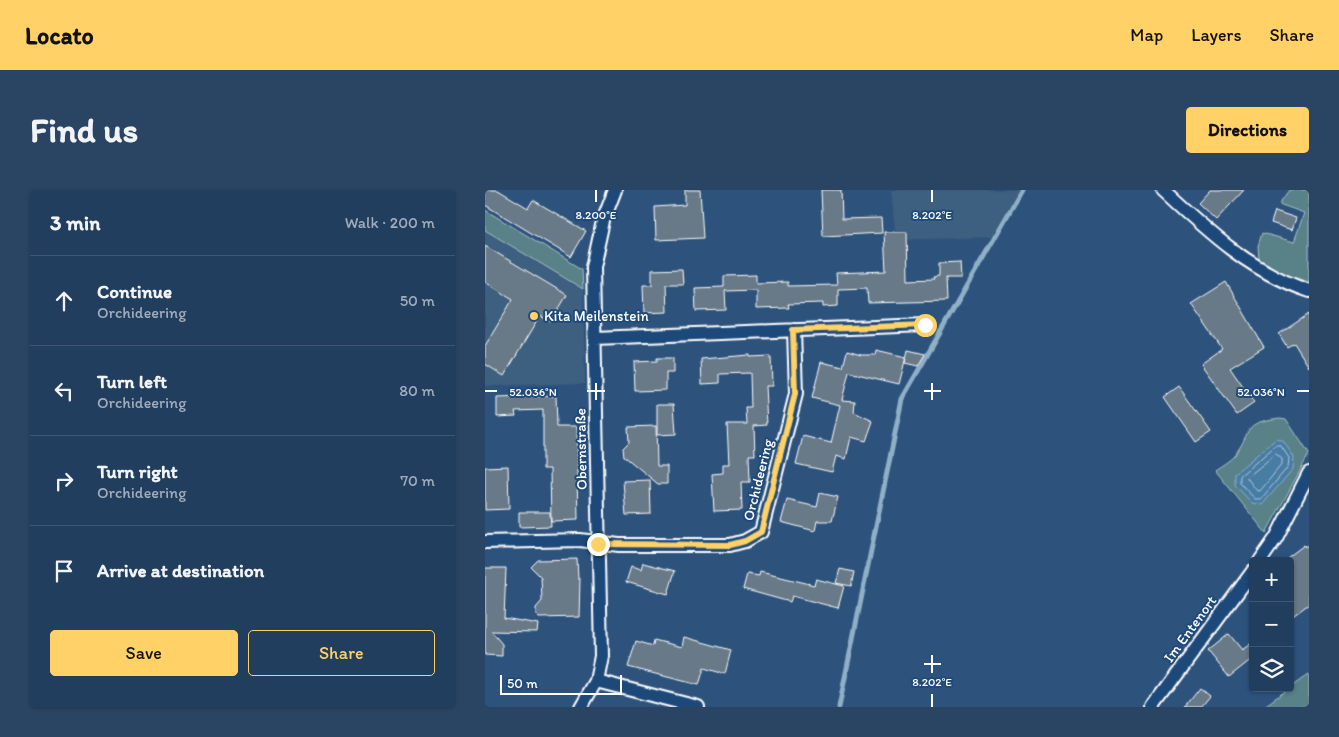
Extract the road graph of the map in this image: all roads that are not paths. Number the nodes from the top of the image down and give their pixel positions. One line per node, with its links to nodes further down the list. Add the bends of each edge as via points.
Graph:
1 (615, 190): 6 (street, Obernstraße, via 603,221 593,267)
2 (1163, 190): 3 (street, via 1199,223 1260,270)
3 (1309, 291)
4 (925, 325): 5 (street)
5 (793, 330): 6 (street); 9 (street, Orchideering, via 795,394 761,532 730,545)
6 (595, 338): 9 (street, Obernstraße)
7 (1309, 473): 10 (street)
8 (485, 542): 9 (street, via 580,540)
9 (598, 544): 12 (street, Obernstraße, via 601,656)
10 (1263, 557)
11 (1249, 576): 15 (street, Im Entenort)
12 (596, 681): 13 (street, Obernstraße); 14 (street)
13 (586, 706)
14 (698, 707)
15 (1153, 707)

